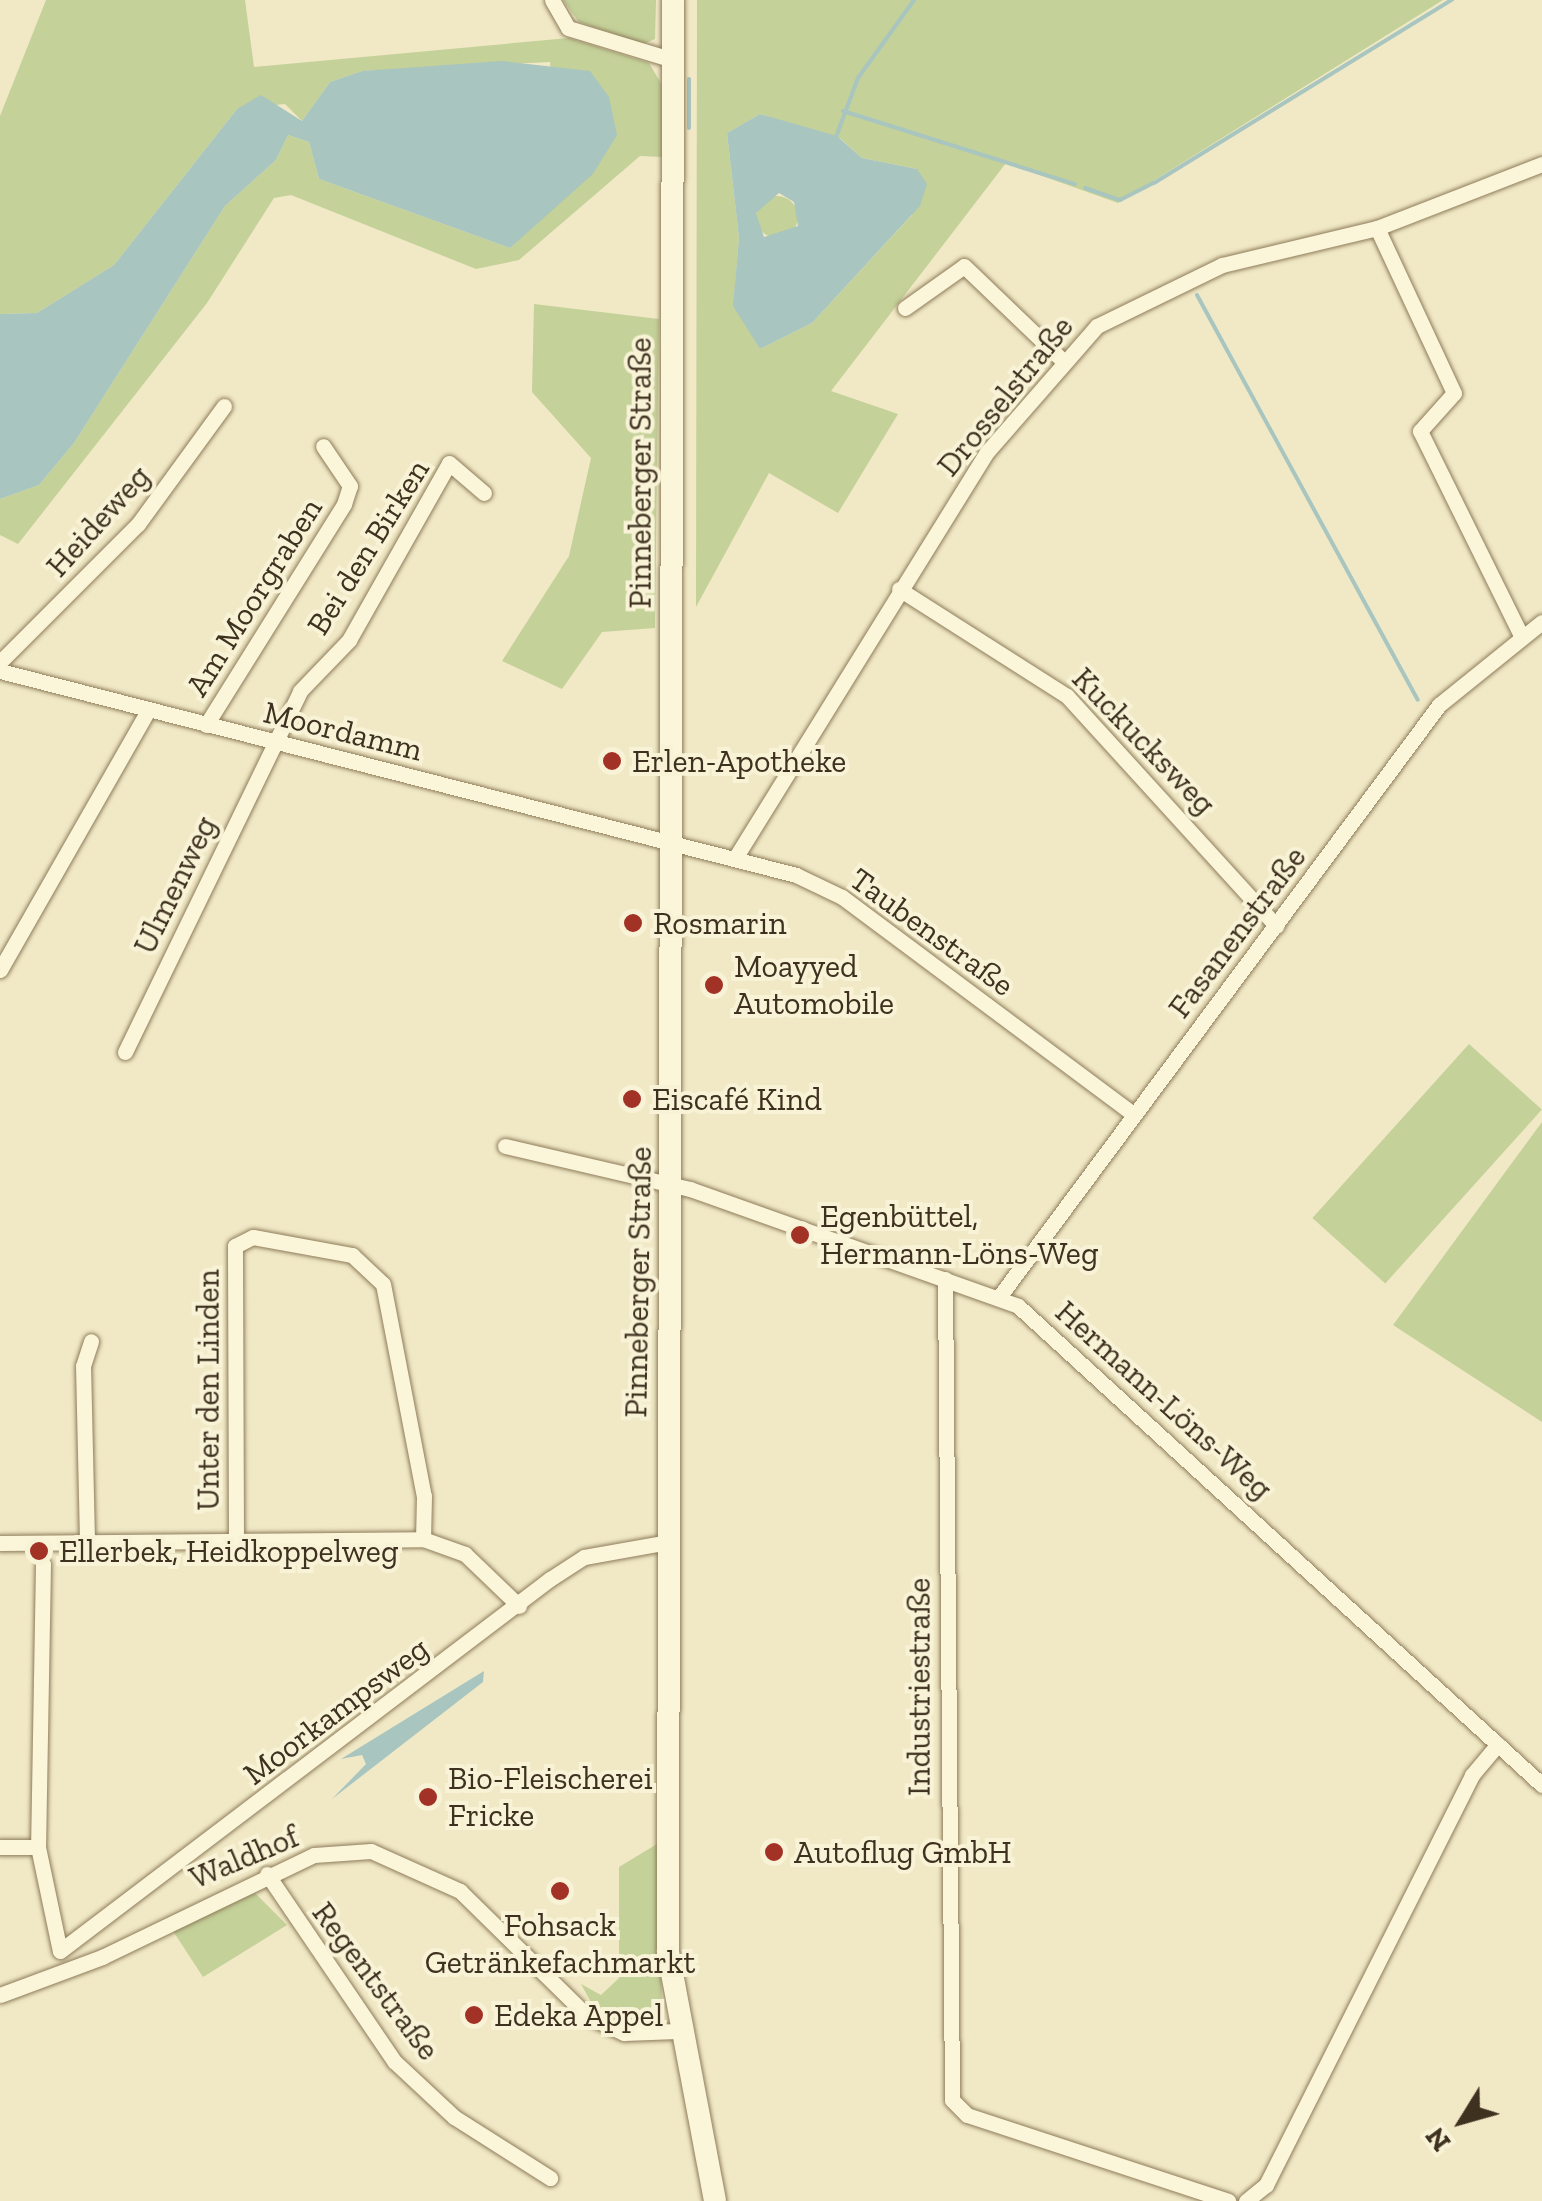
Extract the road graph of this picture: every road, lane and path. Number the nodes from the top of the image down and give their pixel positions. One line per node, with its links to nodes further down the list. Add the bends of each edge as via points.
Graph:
1 (552, 0): 3 (street, via 568,28)
2 (673, 0): 3 (main road, Pinneberger Straße)
3 (673, 55): 19 (main road, Pinneberger Straße)
4 (1542, 164): 5 (street, Drosselstraße)
5 (1377, 228): 7 (street, Drosselstraße, via 1174,282 1127,304); 13 (street, via 1454,392 1420,431)
6 (904, 308): 7 (street, via 964,266)
7 (1062, 360): 11 (street, Drosselstraße, via 987,452)
8 (224, 406): 14 (street, Heideweg, via 138,524)
9 (323, 446): 17 (street, Am Moorgraben, via 350,486 344,504)
10 (484, 493): 18 (street, Bei den Birken, via 449,463 349,640 300,691)
11 (900, 589): 20 (street, Drosselstraße); 21 (street, Kuckucksweg, via 1067,696)
12 (1542, 622): 13 (street, Fasanenstraße)
13 (1522, 637): 21 (street, Fasanenstraße, via 1439,705)
14 (0, 662)
15 (0, 671): 16 (street, Moordamm)
16 (148, 711): 17 (street, Moordamm); 22 (street)
17 (206, 725): 18 (street, Moordamm)
18 (272, 741): 19 (street, Moordamm); 23 (street, Ulmenweg)
19 (674, 840): 20 (street, Taubenstraße); 26 (main road, Pinneberger Straße)
20 (737, 855): 24 (street, Taubenstraße, via 842,897)
21 (1276, 926): 24 (street, Fasanenstraße)
22 (0, 970)
23 (125, 1052)
24 (1134, 1115): 28 (street, Fasanenstraße)
25 (506, 1146): 26 (street, Hermann-Löns-Weg)
26 (672, 1185): 27 (street, Hermann-Löns-Weg); 33 (main road, Pinneberger Straße)
27 (945, 1279): 28 (street, Hermann-Löns-Weg); 46 (street, Industriestraße, via 952,2100 968,2115)
28 (999, 1297): 37 (street, Hermann-Löns-Weg, via 1132,1406)
29 (91, 1341): 32 (street, via 83,1366)
30 (236, 1539): 31 (street); 31 (street, Unter den Linden, via 235,1246 253,1236 352,1255 375,1270 424,1496); 32 (street)
31 (423, 1539): 36 (street, via 465,1554)
32 (87, 1541): 34 (street)
33 (668, 1542): 36 (street, Moorkampsweg, via 584,1557); 43 (main road, Pinneberger Straße, via 668,1952)
34 (0, 1543)
35 (43, 1564): 40 (street)
36 (519, 1606): 40 (street, Moorkampsweg, via 70,1947 51,1943)
37 (1498, 1744): 38 (street, Hermann-Löns-Weg); 47 (street, via 1472,1775 1266,2185)
38 (1542, 1784)
39 (0, 1847): 40 (street)
40 (38, 1847)
41 (268, 1874): 42 (street, Waldhof, via 102,1957); 43 (street, Waldhof, via 330,1852 396,1856 460,1891 586,2016 624,2033); 44 (street, Regentstraße, via 395,2062 454,2116)
42 (0, 1995)
43 (677, 2031): 45 (main road, Pinneberger Straße)
44 (550, 2178)
45 (715, 2201)
46 (1228, 2201)
47 (1246, 2201)

